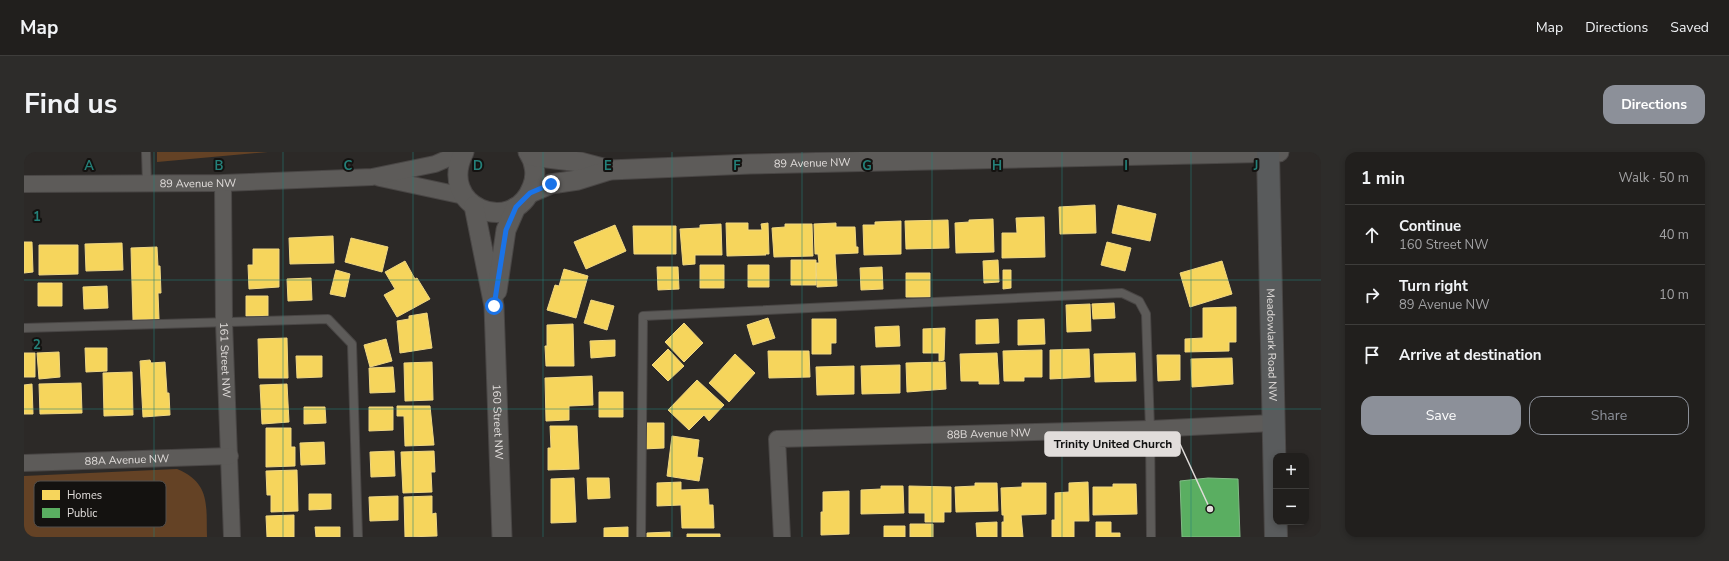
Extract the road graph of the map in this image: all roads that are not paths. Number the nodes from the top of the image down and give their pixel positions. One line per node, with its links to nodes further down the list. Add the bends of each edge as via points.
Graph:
1 (146, 152): 8 (lane)
2 (464, 152): 7 (street, 89 Avenue NW, via 435,164); 12 (street, 160 Street NW, via 457,174 459,185)
3 (1268, 152): 4 (street, 89 Avenue NW); 6 (street, 89 Avenue NW, via 750,164); 17 (main road, Meadowlark Road NW)
4 (1279, 152)
5 (529, 154): 6 (street, 89 Avenue NW, via 580,162); 11 (street, via 535,174)
6 (610, 170): 11 (street, 89 Avenue NW, via 578,180 551,184)
7 (372, 177): 9 (street, 89 Avenue NW); 12 (street, 89 Avenue NW)
8 (147, 183): 9 (street, 89 Avenue NW); 10 (street, 89 Avenue NW)
9 (223, 183): 15 (street, 161 Street NW)
10 (24, 184)
11 (530, 193): 13 (street)
12 (469, 201): 13 (street, via 484,211 495,213); 14 (street, 160 Street NW)
13 (516, 207): 14 (street, 160 Street NW, via 506,230)
14 (494, 306): 23 (street, 160 Street NW)
15 (224, 322): 16 (lane); 19 (street, 161 Street NW); 22 (lane, via 328,319 352,344)
16 (24, 328)
17 (1273, 423): 18 (street, 88B Avenue NW); 27 (main road, Meadowlark Road NW)
18 (1150, 428): 24 (lane, via 1146,314 1139,301 1122,293 643,316); 25 (street, 88B Avenue NW, via 777,439); 26 (lane)
19 (230, 456): 20 (street, 88A Avenue NW); 21 (street, 161 Street NW)
20 (24, 463)
21 (232, 537)
22 (358, 537)
23 (502, 537)
24 (641, 537)
25 (782, 537)
26 (1151, 537)
27 (1276, 537)

